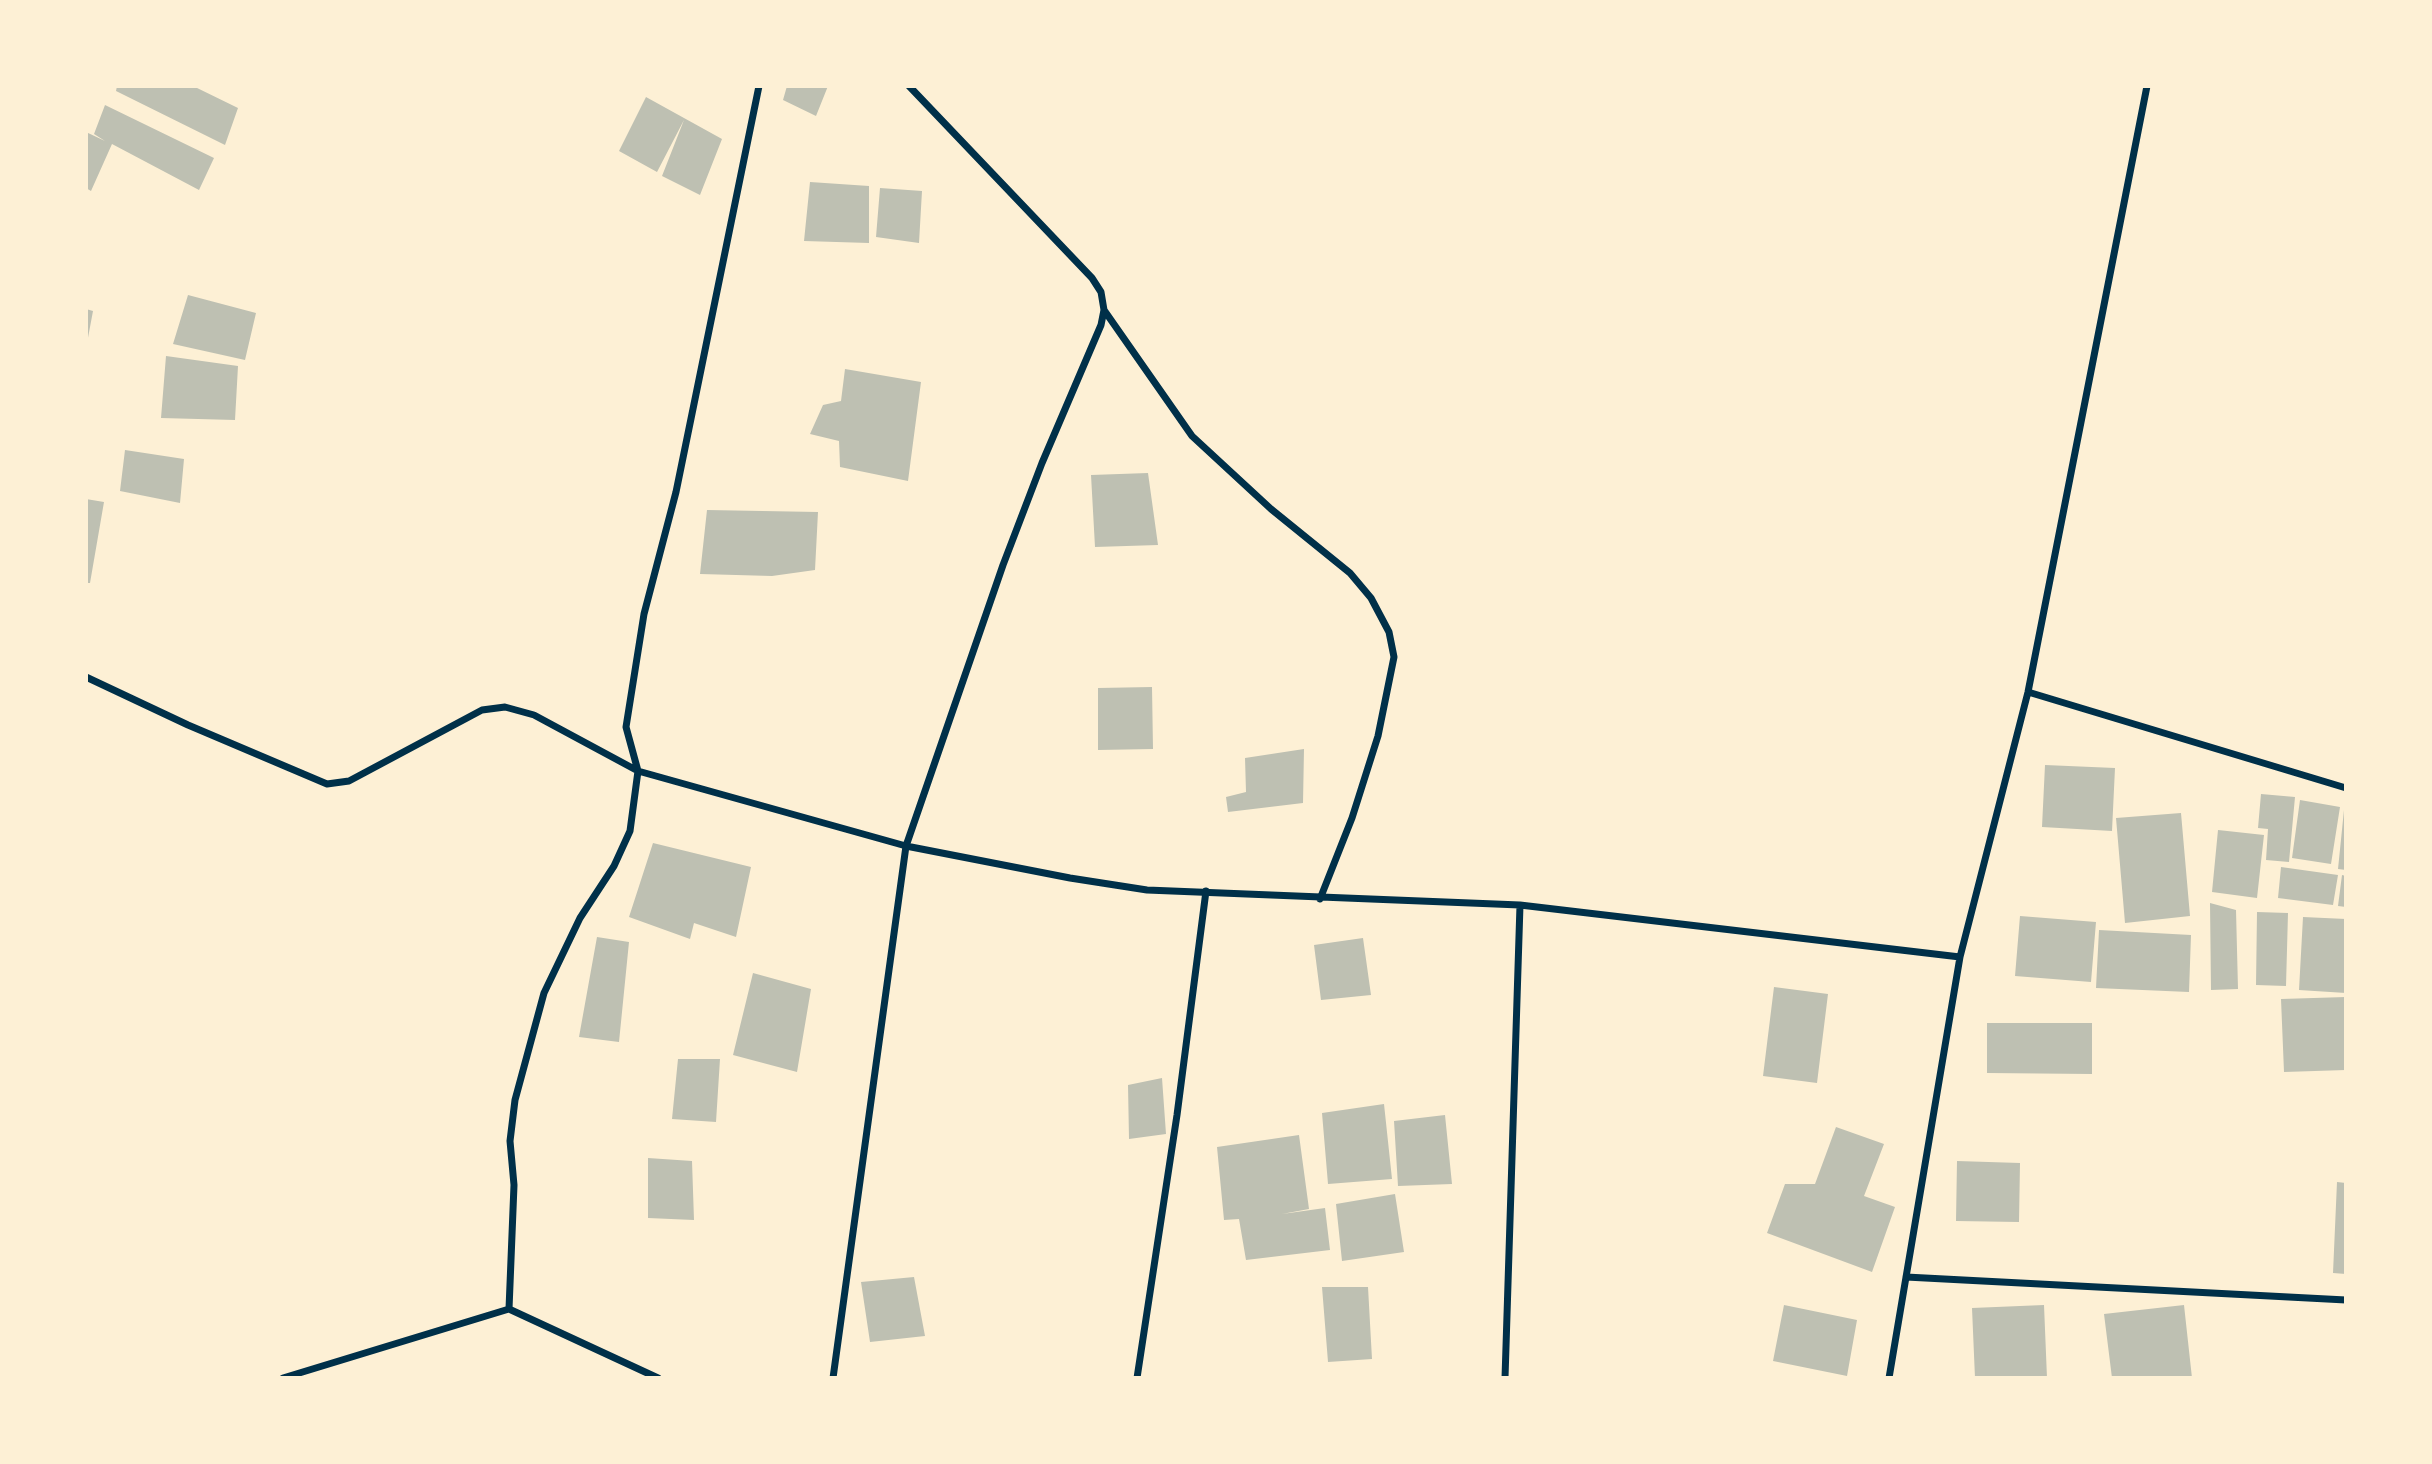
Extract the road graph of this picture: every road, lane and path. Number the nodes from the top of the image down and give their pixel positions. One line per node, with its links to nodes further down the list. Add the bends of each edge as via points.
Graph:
1 (759, 86): 7 (street, via 676,492 644,614 626,727)
2 (909, 86): 4 (street, via 1092,278 1101,292)
3 (2147, 86): 6 (street)
4 (1104, 310): 9 (street, via 1003,565); 11 (street, via 1192,436 1350,573 1371,597 1390,632 1394,657 1378,736)
5 (86, 677): 7 (street, via 327,784 349,781 482,710 505,707 534,715)
6 (2028, 692): 8 (street); 13 (street)
7 (638, 771): 9 (street); 16 (street, via 630,831 544,993 514,1100)
8 (2346, 788)
9 (906, 846): 10 (street, via 1134,888); 19 (street)
10 (1206, 891): 11 (street); 20 (street)
11 (1320, 899): 12 (street)
12 (1520, 905): 13 (street); 21 (street)
13 (1960, 957): 14 (street)
14 (1906, 1277): 15 (street); 22 (street)
15 (2346, 1300)
16 (509, 1310): 17 (street); 18 (street)
17 (283, 1378)
18 (658, 1378)
19 (833, 1378)
20 (1136, 1378)
21 (1505, 1378)
22 (1889, 1378)

